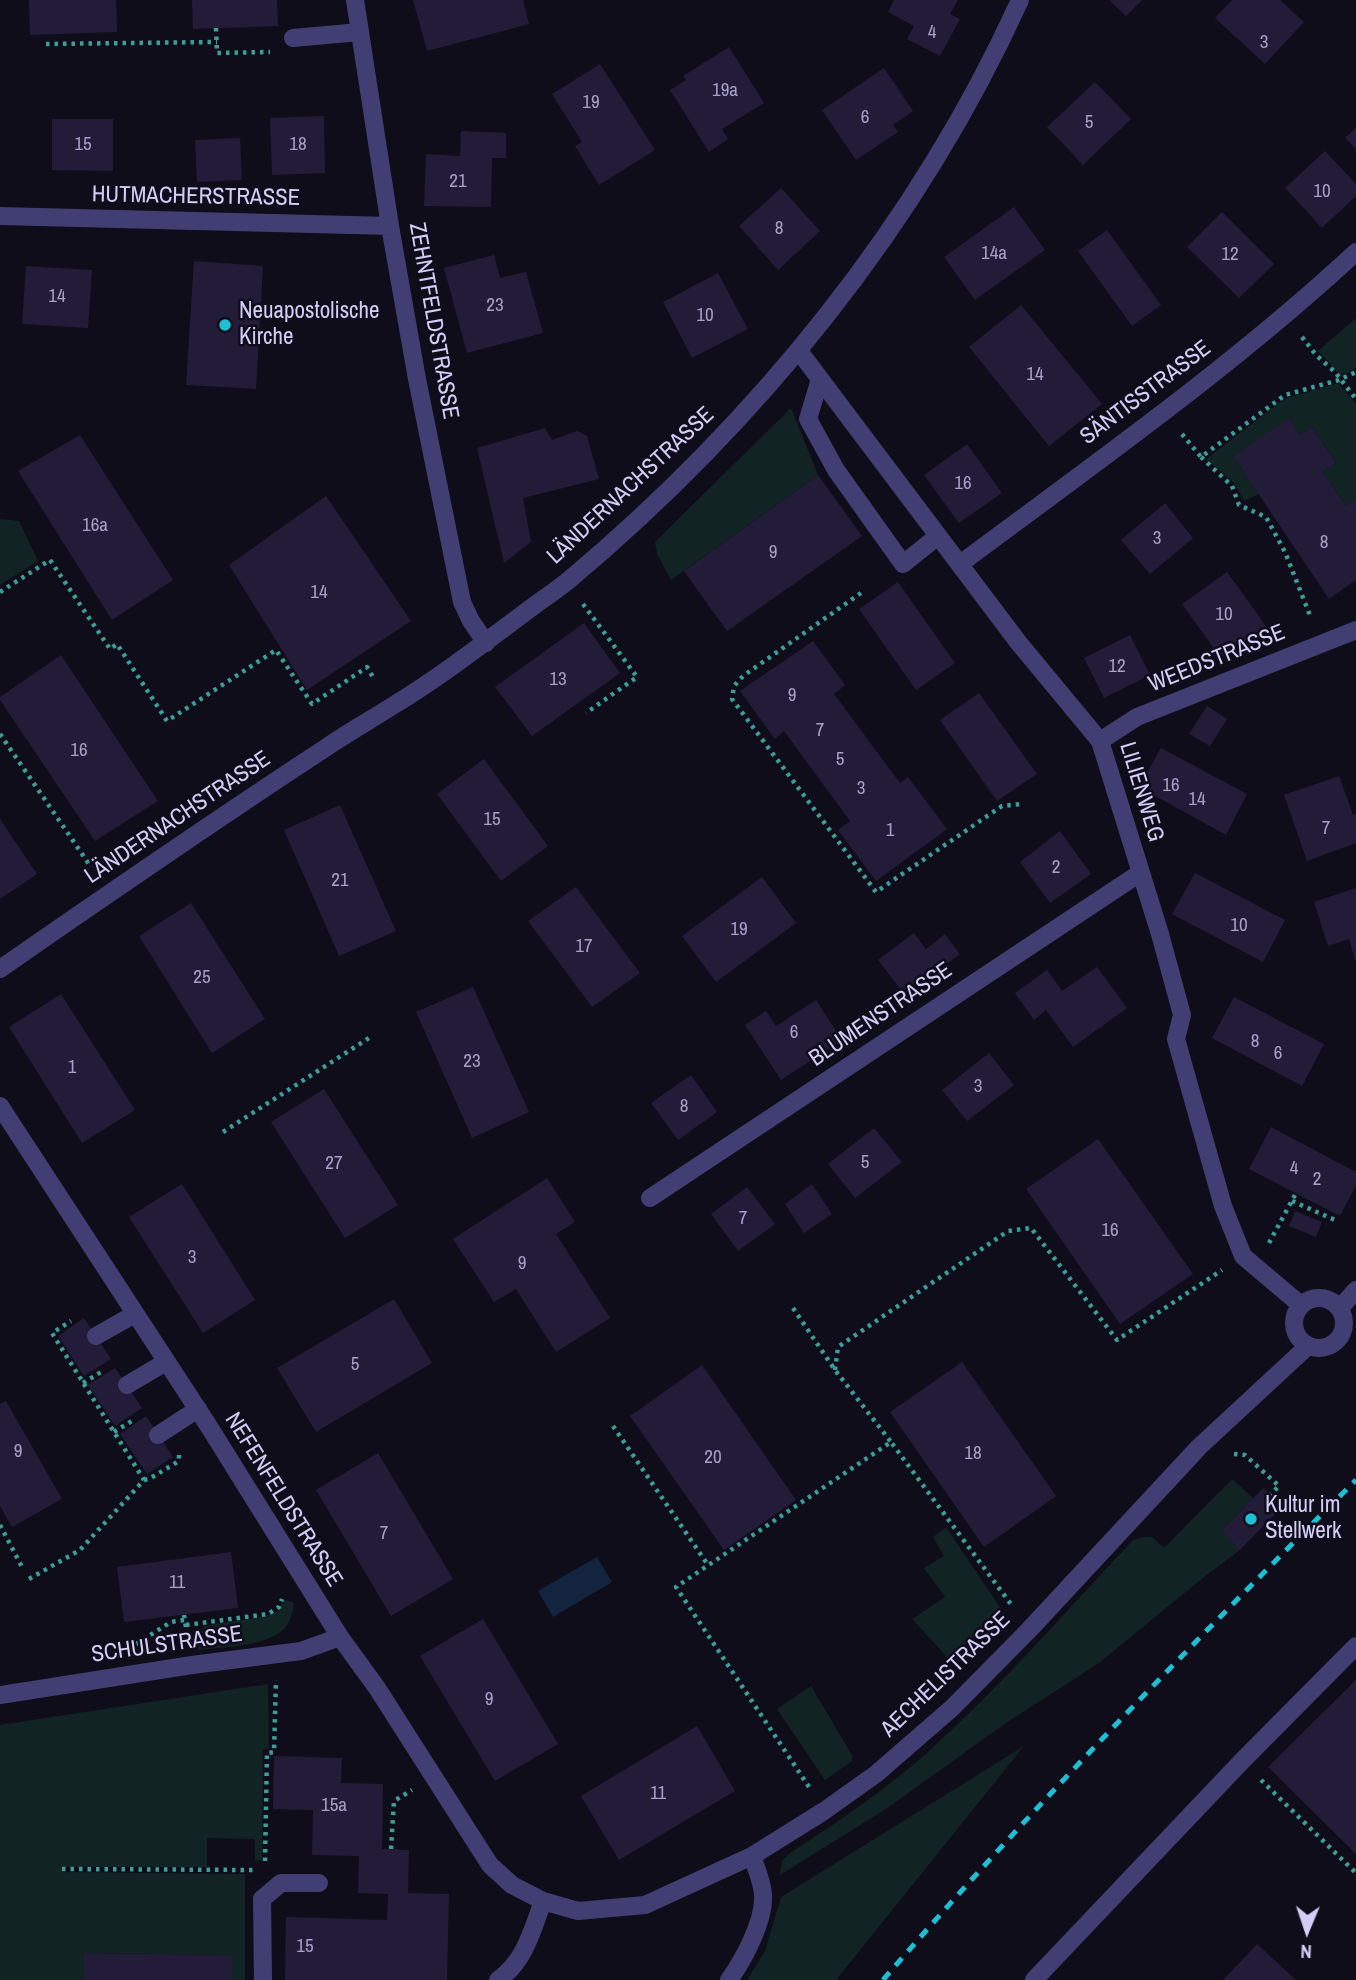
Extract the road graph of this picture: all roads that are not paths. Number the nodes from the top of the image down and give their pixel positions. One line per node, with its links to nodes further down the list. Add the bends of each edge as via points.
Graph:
1 (355, 0): 3 (street, ZEHNTFELDSTRASSE)
2 (1020, 0): 8 (street, LÄNDERNACHSTRASSE, via 971,97 907,205)
3 (360, 32): 4 (street); 6 (street, ZEHNTFELDSTRASSE)
4 (293, 38)
5 (0, 216): 6 (street, HUTMACHERSTRASSE)
6 (390, 226): 13 (street, ZEHNTFELDSTRASSE, via 462,602)
7 (1356, 252): 11 (street, SÄNTISSTRASSE, via 1234,357)
8 (799, 351): 9 (street, LILIENWEG); 13 (street, LÄNDERNACHSTRASSE, via 773,383 628,528 566,583)
9 (820, 379): 10 (street, LILIENWEG); 10 (street, via 808,419 836,470 903,564)
10 (938, 536): 11 (street, LILIENWEG)
11 (960, 564): 14 (street, LILIENWEG)
12 (1356, 630): 14 (street, WEEDSTRASSE, via 1137,717)
13 (486, 643): 16 (street, LÄNDERNACHSTRASSE, via 219,817)
14 (1100, 741): 15 (street, LILIENWEG)
15 (1140, 873): 18 (street, BLUMENSTRASSE); 20 (street, LILIENWEG, via 1182,1015 1176,1039 1223,1206 1243,1256)
16 (0, 969)
17 (0, 1107): 22 (street, NEFENFELDSTRASSE)
18 (650, 1198)
19 (1356, 1290): 21 (street)
20 (1301, 1305): 21 (street, via 1326,1298); 24 (street, via 1294,1328)
21 (1340, 1308): 24 (street, via 1344,1324 1339,1339 1325,1348)
22 (135, 1314): 23 (street); 25 (street, NEFENFELDSTRASSE)
23 (96, 1336)
24 (1308, 1346): 32 (street, AECHELISTRASSE, via 1199,1447 1029,1630 923,1735 853,1791)
25 (166, 1362): 26 (street); 27 (street, NEFENFELDSTRASSE)
26 (127, 1385)
27 (198, 1409): 28 (street); 29 (street, NEFENFELDSTRASSE)
28 (158, 1435)
29 (340, 1637): 31 (street, SCHULSTRASSE, via 301,1651); 34 (street, NEFENFELDSTRASSE, via 489,1865 512,1885)
30 (1356, 1646): 38 (street)
31 (0, 1695)
32 (752, 1856): 34 (street, AECHELISTRASSE, via 645,1905 578,1911); 37 (street, via 764,1894 755,1935)
33 (319, 1883): 35 (street, via 281,1883 262,1899)
34 (543, 1901): 36 (street, via 525,1952)
35 (263, 1980)
36 (498, 1980)
37 (729, 1980)
38 (1034, 1980)

